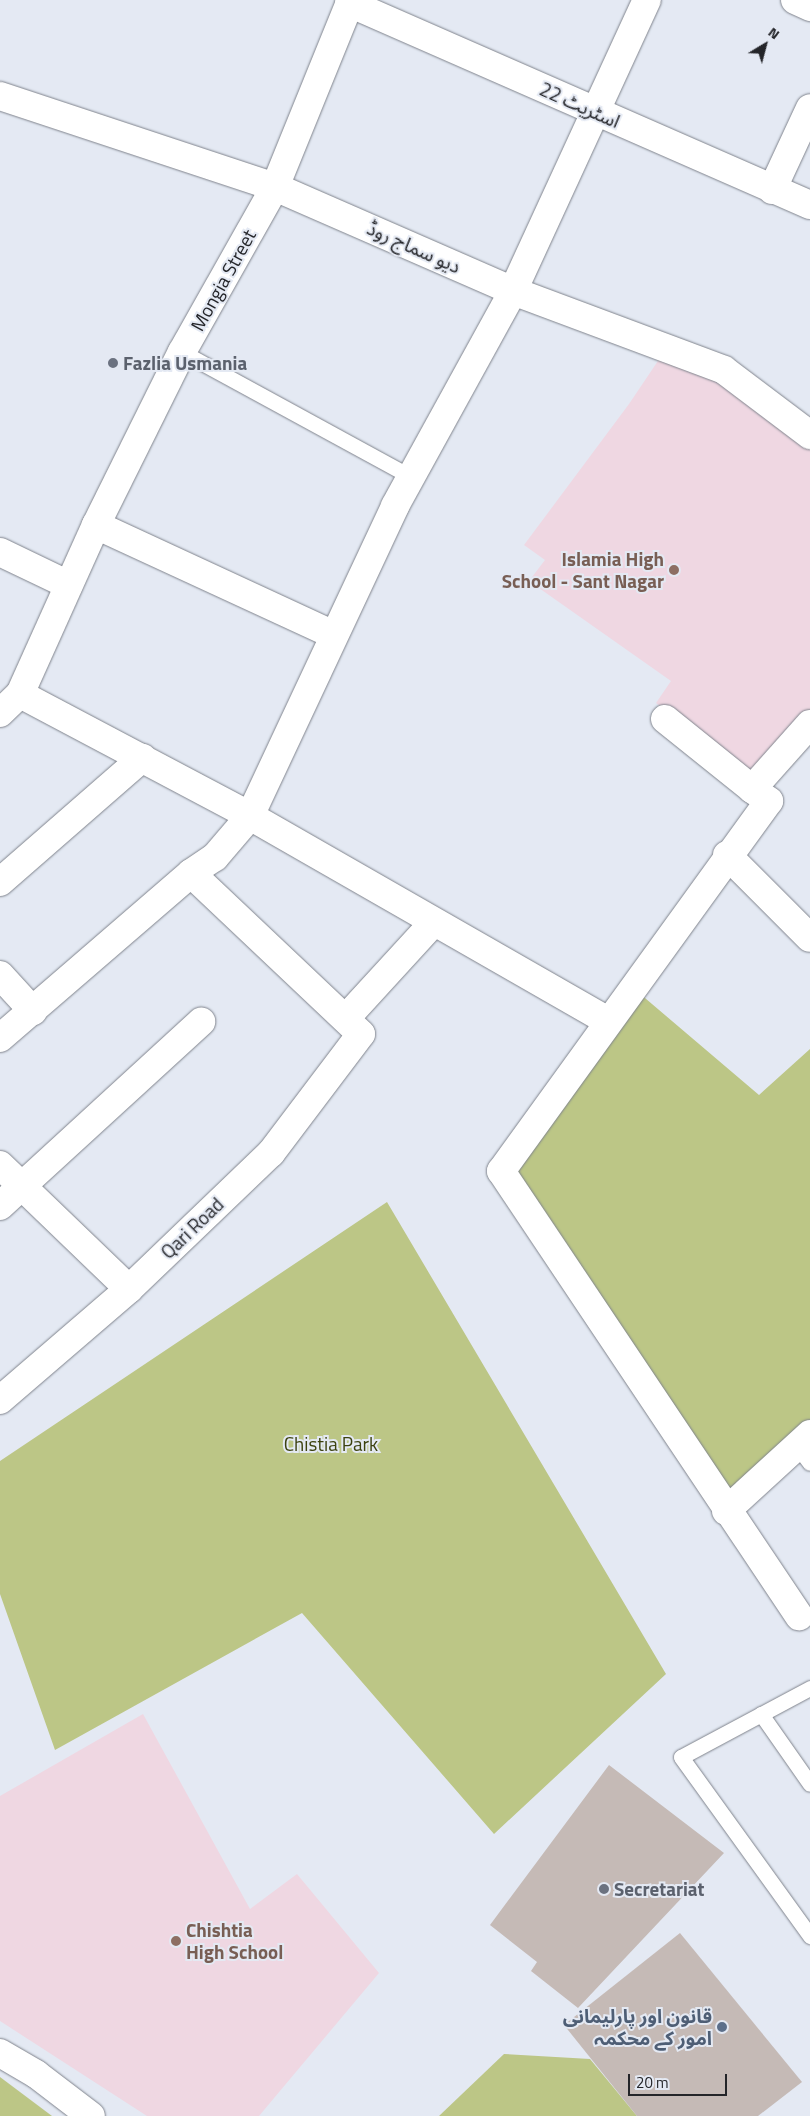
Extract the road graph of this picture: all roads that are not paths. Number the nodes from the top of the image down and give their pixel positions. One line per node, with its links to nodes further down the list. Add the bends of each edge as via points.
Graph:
1 (648, 0): 7 (street)
2 (795, 0): 4 (street)
3 (347, 1): 7 (street, اسٹریٹ 22); 8 (street, Mongia Street)
4 (810, 7)
5 (0, 96): 8 (street, دیو سماج روڈ)
6 (810, 108): 9 (street)
7 (596, 112): 9 (street, اسٹریٹ 22); 11 (street)
8 (275, 187): 11 (street, دیو سماج روڈ); 12 (street, Mongia Street)
9 (772, 190): 10 (street, اسٹریٹ 22)
10 (810, 205)
11 (513, 291): 13 (street, دیو سماج روڈ, via 724,370); 14 (street)
12 (182, 352): 14 (lane); 15 (street, Mongia Street)
13 (810, 435)
14 (411, 477): 18 (street)
15 (96, 525): 17 (street, Mongia Street); 18 (street)
16 (0, 552): 17 (street)
17 (69, 585): 19 (street, Mongia Street)
18 (334, 635): 25 (street)
19 (20, 694): 20 (street, Mongia Street); 23 (street)
20 (0, 712)
21 (665, 718): 24 (street)
22 (810, 724): 24 (street)
23 (142, 758): 25 (street); 28 (street)
24 (752, 788): 26 (street, via 769,801)
25 (250, 816): 27 (street, via 215,857); 29 (street)
26 (727, 855): 30 (street); 34 (street)
27 (191, 873): 32 (street); 35 (street)
28 (0, 882)
29 (434, 922): 34 (street); 35 (street, Qari Road)
30 (810, 938)
31 (0, 976): 32 (street)
32 (33, 1010): 36 (street)
33 (202, 1022): 38 (street)
34 (608, 1022): 43 (street, via 501,1171)
35 (353, 1026): 40 (street, Qari Road, via 271,1152)
36 (0, 1038)
37 (0, 1165): 38 (street)
38 (22, 1185): 39 (street); 40 (street)
39 (0, 1206)
40 (129, 1289): 41 (street, Qari Road)
41 (0, 1400)
42 (806, 1448): 43 (street)
43 (726, 1510): 44 (street)
44 (799, 1616)
45 (810, 1688): 46 (lane)
46 (761, 1714): 47 (lane); 48 (lane, via 680,1757)
47 (810, 1784)
48 (810, 1936)
49 (0, 2053): 50 (street, via 36,2074)
50 (91, 2116)

